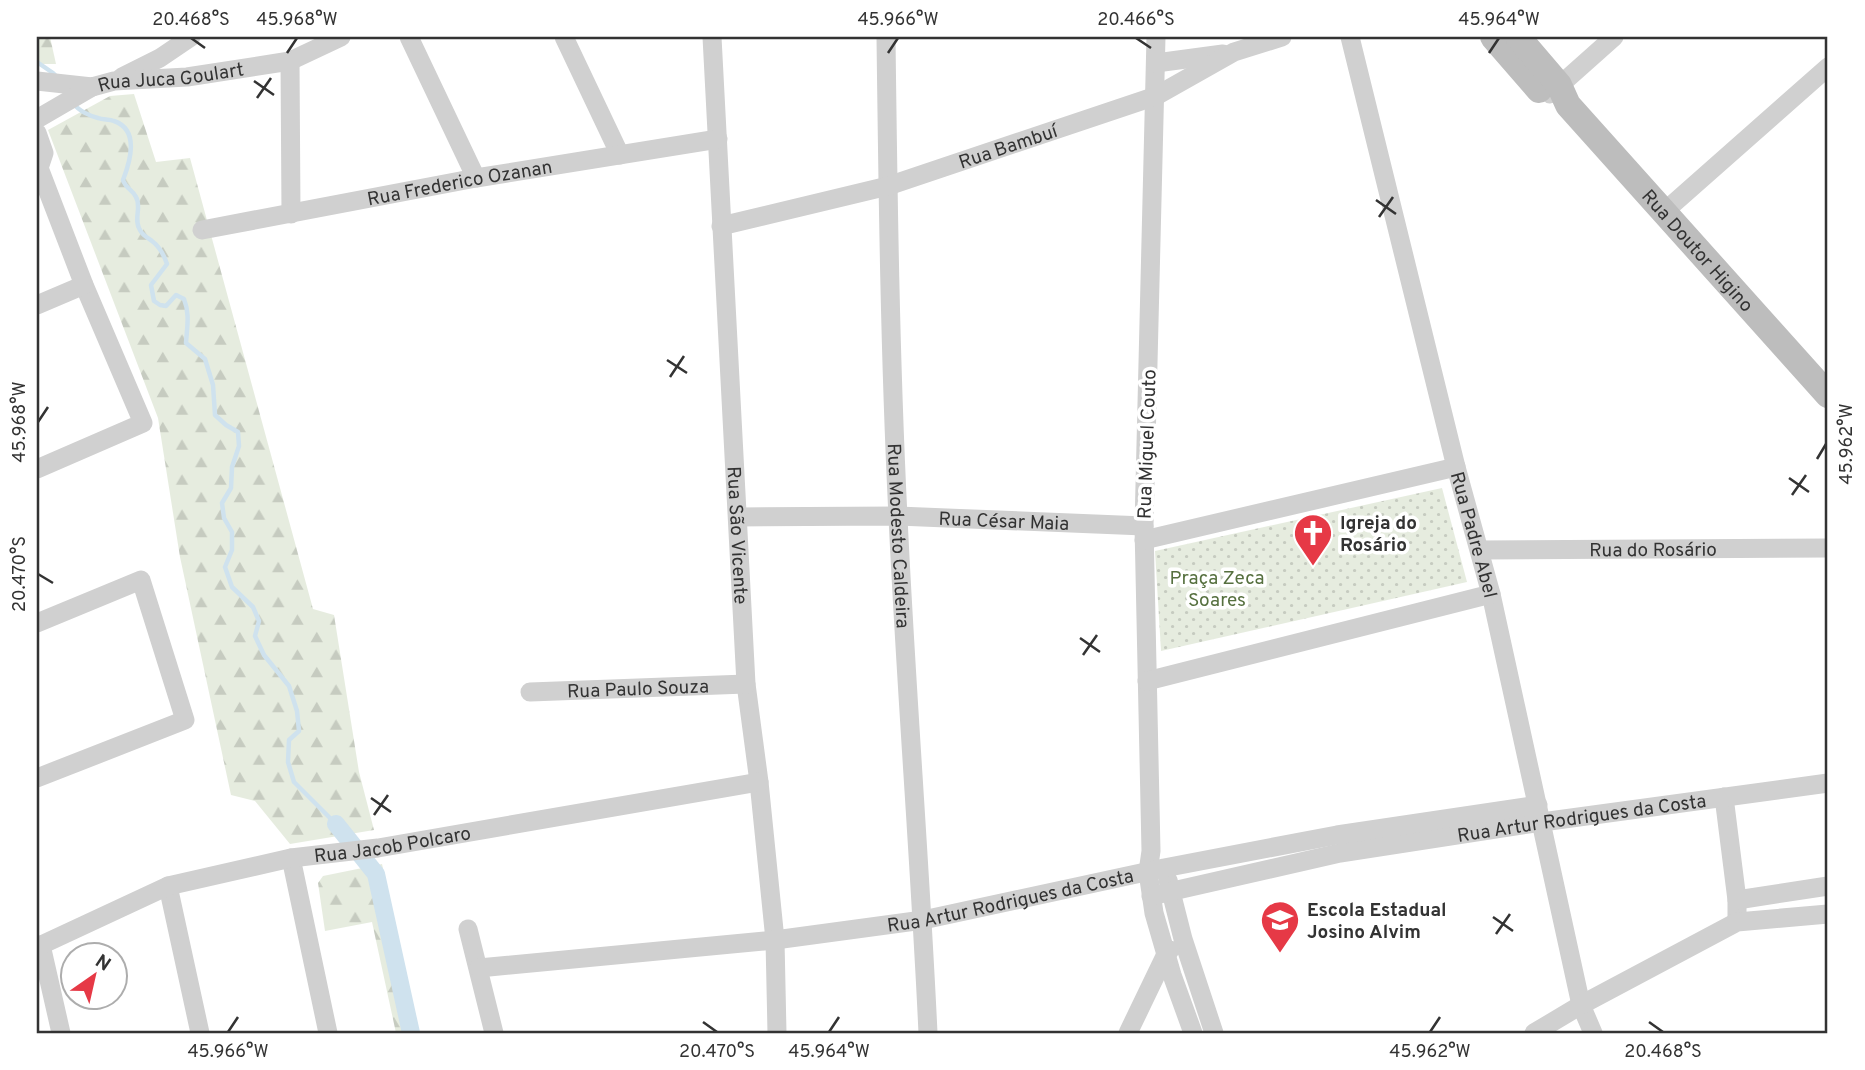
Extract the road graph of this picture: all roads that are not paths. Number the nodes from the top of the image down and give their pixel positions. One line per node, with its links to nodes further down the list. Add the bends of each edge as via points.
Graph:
1 (191, 37): 17 (street)
2 (341, 37): 14 (street, Rua Juca Goulart)
3 (409, 37): 27 (street)
4 (565, 37): 25 (street)
5 (712, 37): 24 (street, Rua São Vicente)
6 (886, 37): 28 (street, Rua Modesto Caldeira)
7 (1156, 37): 15 (street, Rua Miguel Couto)
8 (1282, 37): 13 (street, Rua Bambuí)
9 (1350, 37): 36 (street, Rua Padre Abel)
10 (1493, 37): 21 (main road, Rua Doutor Higino)
11 (1518, 37): 21 (main road, Rua Doutor Higino)
12 (1615, 37): 21 (street)
13 (1234, 52): 15 (street); 20 (street, Rua Bambuí)
14 (290, 61): 17 (street, Rua Juca Goulart, via 187,77); 30 (street)
15 (1156, 63): 20 (street, Rua Miguel Couto)
16 (1828, 66): 29 (street)
17 (114, 81): 19 (street, Rua Juca Goulart)
18 (40, 83): 19 (street, Rua Juca Goulart); 22 (street, via 49,105)
19 (92, 87): 22 (street)
20 (1156, 96): 28 (street, Rua Bambuí); 40 (street, Rua Miguel Couto)
21 (1558, 96): 29 (main road, Rua Doutor Higino)
22 (47, 112)
23 (37, 133): 26 (street, via 44,153)
24 (718, 139): 25 (street, Rua Frederico Ozanan); 31 (street, Rua São Vicente)
25 (621, 155): 27 (street, Rua Frederico Ozanan)
26 (38, 166): 33 (street)
27 (476, 178): 30 (street, Rua Frederico Ozanan)
28 (888, 186): 31 (street, Rua Bambuí); 38 (street, Rua Modesto Caldeira)
29 (1665, 211): 35 (main road, Rua Doutor Higino)
30 (291, 214): 32 (street, Rua Frederico Ozanan)
31 (721, 226): 39 (street, Rua São Vicente)
32 (202, 230)
33 (84, 285): 34 (street); 37 (street, via 143,423)
34 (37, 306)
35 (1828, 394)
36 (1456, 467): 40 (street); 42 (street, Rua Padre Abel)
37 (37, 470)
38 (898, 516): 39 (street, Rua César Maia); 40 (street, Rua César Maia); 62 (street, Rua Modesto Caldeira)
39 (738, 517): 46 (street, Rua São Vicente)
40 (1144, 533): 45 (street, Rua Miguel Couto)
41 (1828, 548): 42 (street, Rua do Rosário)
42 (1480, 551): 43 (street, Rua Padre Abel)
43 (1492, 594): 45 (street); 52 (street, Rua Padre Abel)
44 (37, 623): 48 (street, via 141,580 184,720)
45 (1147, 681): 55 (street, Rua Miguel Couto, via 1151,851)
46 (746, 684): 47 (street, Rua Paulo Souza); 49 (street, Rua São Vicente)
47 (530, 692)
48 (37, 778)
49 (759, 782): 54 (street, Rua Jacob Polcaro); 66 (street, Rua São Vicente)
50 (1828, 783): 51 (street, Rua Artur Rodrigues da Costa)
51 (1724, 797): 52 (street, Rua Artur Rodrigues da Costa); 60 (street)
52 (1540, 813): 53 (street, Rua Artur Rodrigues da Costa); 73 (street, Rua Padre Abel)
53 (1339, 844): 55 (street, Rua Artur Rodrigues da Costa); 58 (street, Rua Artur Rodrigues da Costa)
54 (291, 859): 56 (street, Rua Jacob Polcaro); 76 (street)
55 (1156, 870): 58 (street, Rua Miguel Couto); 59 (street, Rua Miguel Couto); 62 (street, Rua Artur Rodrigues da Costa)
56 (168, 886): 67 (street, Rua Jacob Polcaro); 75 (street)
57 (1828, 886): 60 (street)
58 (1171, 890): 59 (street, Rua Artur Rodrigues da Costa); 65 (street, Rua Miguel Couto)
59 (1151, 896): 68 (street, Rua Miguel Couto)
60 (1737, 900): 63 (street)
61 (1828, 914): 63 (street)
62 (923, 920): 66 (street, Rua Artur Rodrigues da Costa); 79 (street, Rua Modesto Caldeira)
63 (1737, 922): 73 (street)
64 (468, 929): 69 (street)
65 (1183, 939): 68 (street); 70 (street, Rua Miguel Couto)
66 (775, 940): 69 (street, Rua Artur Rodrigues da Costa); 78 (street, Rua São Vicente)
67 (39, 946): 74 (street)
68 (1166, 954): 71 (street); 72 (street, Rua Miguel Couto)
69 (479, 968): 77 (street)
70 (1201, 993): 72 (street, via 1190,989 1183,993); 82 (street, Rua Miguel Couto)
71 (1145, 997): 72 (street, via 1159,995); 80 (street)
72 (1182, 1004): 81 (street, Rua Miguel Couto)
73 (1581, 1005): 83 (street); 84 (street, Rua Padre Abel)
74 (61, 1033)
75 (200, 1033)
76 (328, 1033)
77 (494, 1033)
78 (777, 1033)
79 (928, 1033)
80 (1128, 1033)
81 (1193, 1033)
82 (1214, 1033)
83 (1534, 1033)
84 (1593, 1033)

